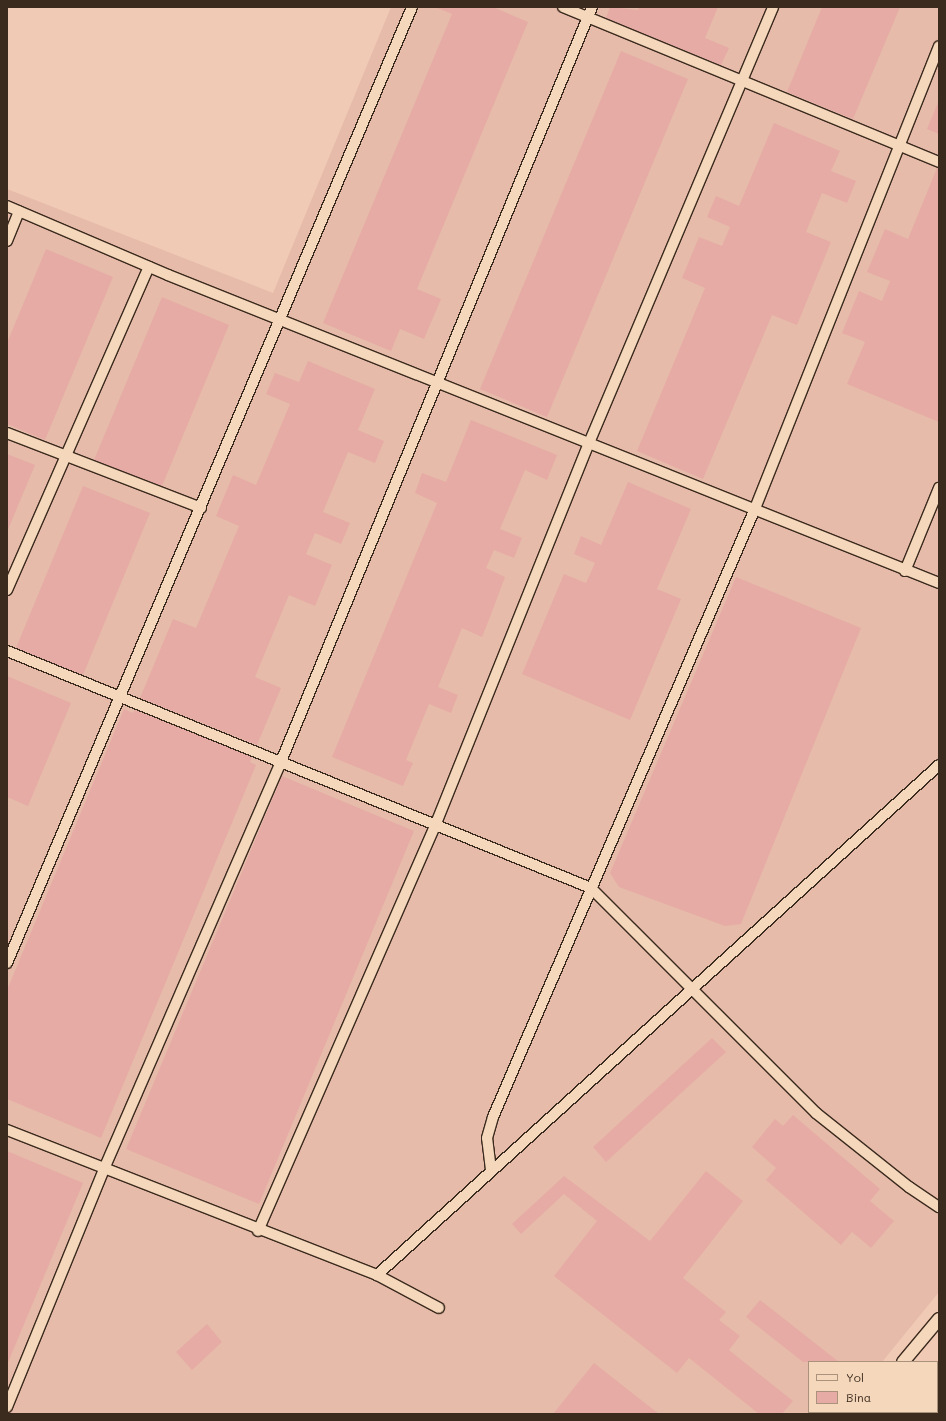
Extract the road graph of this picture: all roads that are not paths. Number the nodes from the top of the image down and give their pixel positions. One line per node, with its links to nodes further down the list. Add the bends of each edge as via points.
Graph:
1 (412, 7): 14 (street)
2 (563, 7): 5 (street)
3 (592, 7): 5 (street)
4 (773, 7): 7 (street)
5 (588, 17): 7 (street); 15 (street)
6 (939, 46): 8 (street)
7 (743, 80): 8 (street); 17 (street)
8 (901, 144): 9 (street); 21 (street)
9 (939, 162)
10 (7, 206): 11 (street)
11 (19, 211): 12 (street); 13 (street)
12 (7, 241)
13 (150, 267): 14 (street); 18 (street)
14 (283, 318): 15 (street); 20 (street)
15 (437, 381): 17 (street); 27 (street)
16 (7, 433): 18 (street)
17 (589, 443): 21 (street); 29 (street)
18 (66, 456): 20 (street); 24 (street)
19 (939, 488): 22 (street)
20 (201, 508): 26 (street)
21 (754, 511): 22 (street); 30 (street)
22 (905, 571): 23 (street)
23 (939, 583)
24 (7, 590)
25 (7, 651): 26 (street)
26 (119, 697): 27 (street); 31 (street)
27 (280, 764): 29 (street); 34 (street)
28 (939, 765): 32 (street)
29 (435, 826): 30 (street); 37 (street)
30 (591, 888): 32 (street); 35 (street, via 493,1117 487,1138)
31 (7, 963)
32 (694, 987): 35 (street); 36 (street, via 816,1113 909,1188)
33 (7, 1130): 34 (street)
34 (104, 1169): 37 (street); 42 (street)
35 (491, 1170): 38 (street)
36 (939, 1206)
37 (258, 1231): 38 (street)
38 (377, 1275): 39 (street)
39 (439, 1308)
40 (939, 1319): 41 (street)
41 (904, 1361)
42 (7, 1407)

